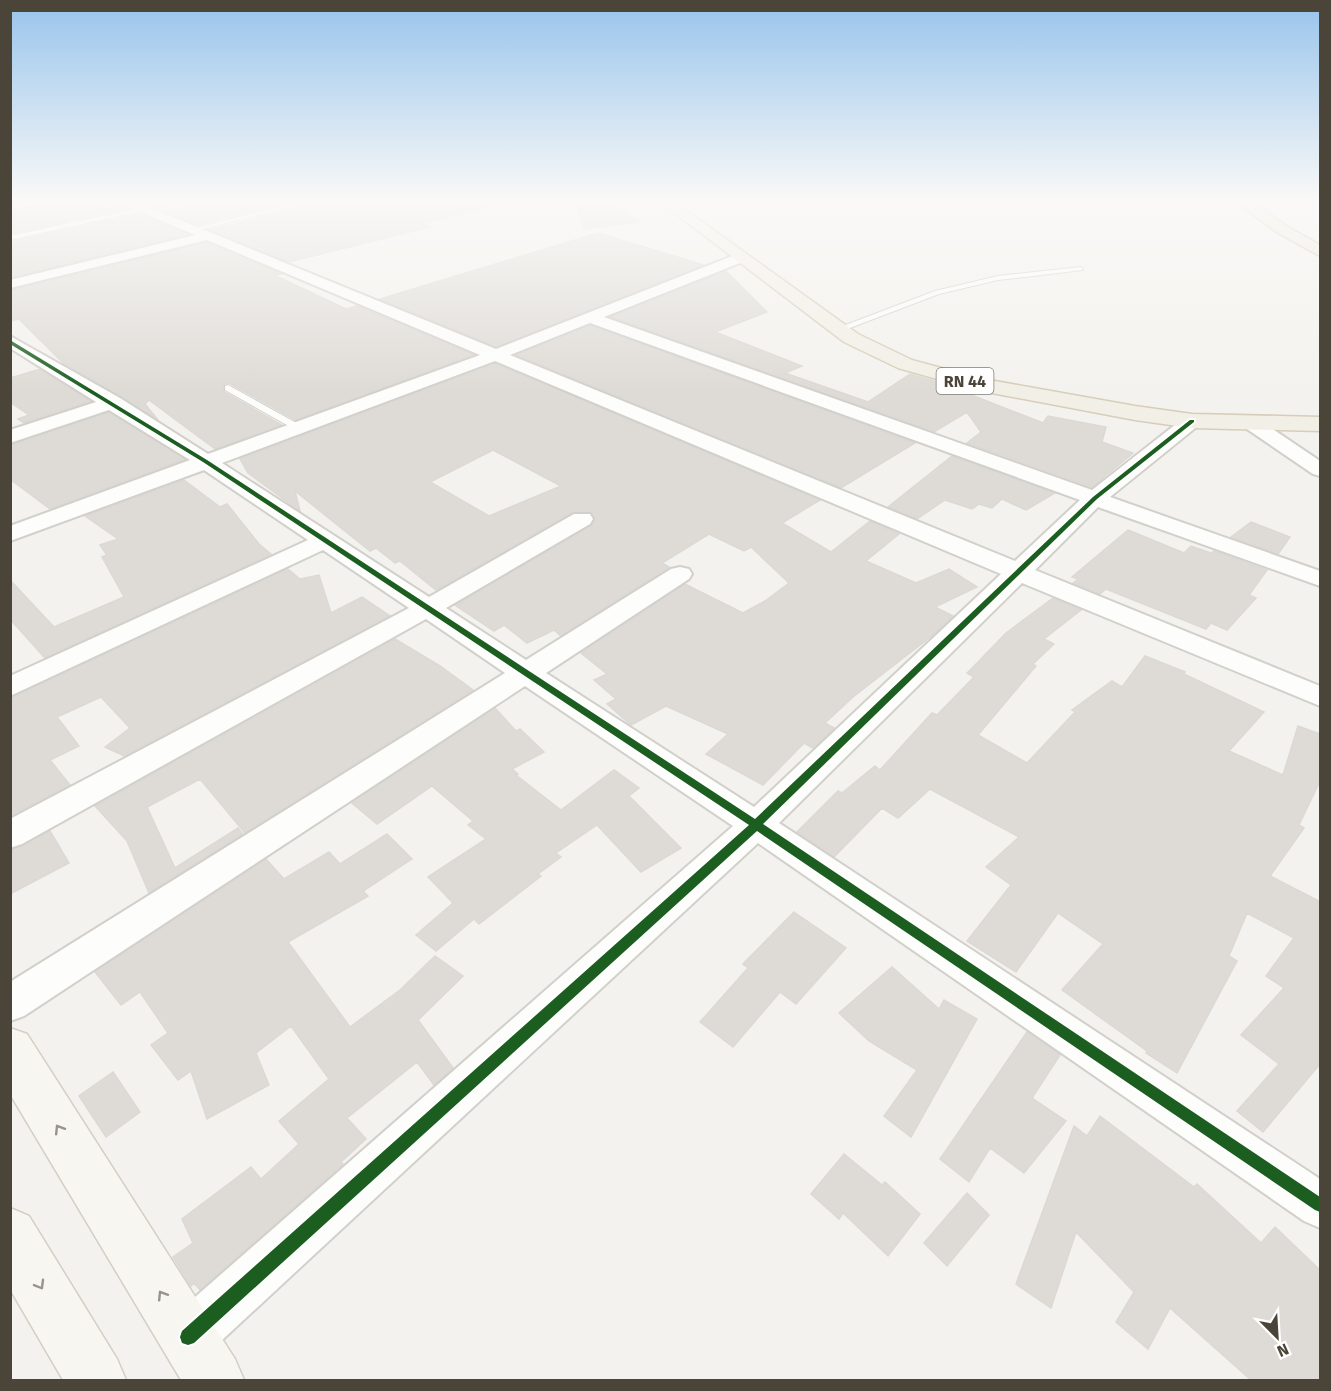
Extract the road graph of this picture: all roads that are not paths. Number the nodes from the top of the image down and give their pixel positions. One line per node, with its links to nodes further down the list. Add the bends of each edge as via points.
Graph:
1 (88, 263): 6 (street)
2 (272, 263): 10 (street)
3 (727, 263): 7 (street)
4 (747, 263): 8 (main road, RN 44)
5 (1081, 269): 8 (lane, via 998,278 936,292)
6 (10, 284)
7 (588, 317): 10 (street); 20 (street)
8 (839, 329): 13 (main road, RN 44, via 905,364 976,384)
9 (10, 341): 12 (street)
10 (495, 355): 16 (street); 24 (street)
11 (228, 388): 16 (lane)
12 (113, 402): 17 (street); 18 (street)
13 (1192, 421): 14 (main road, RN 44); 20 (street)
14 (1251, 423): 15 (main road, RN 44); 19 (street)
15 (1320, 423)
16 (297, 428): 18 (street)
17 (10, 437)
18 (205, 461): 22 (street); 23 (street)
19 (1320, 470)
20 (1095, 498): 24 (street); 26 (street)
21 (582, 519): 27 (street)
22 (10, 534)
23 (324, 541): 27 (street); 29 (street)
24 (1017, 573): 30 (street); 31 (street)
25 (680, 574): 28 (street)
26 (1320, 579)
27 (427, 608): 28 (street); 32 (street)
28 (526, 673): 31 (street); 33 (street)
29 (10, 687)
30 (1320, 697)
31 (756, 825): 35 (street); 37 (street)
32 (10, 836)
33 (10, 1003)
34 (10, 1050): 37 (main road, one-way to 34)
35 (1320, 1205)
36 (10, 1235): 38 (main road, one-way to 38)
37 (188, 1336): 39 (main road)
38 (96, 1380)
39 (214, 1380)

